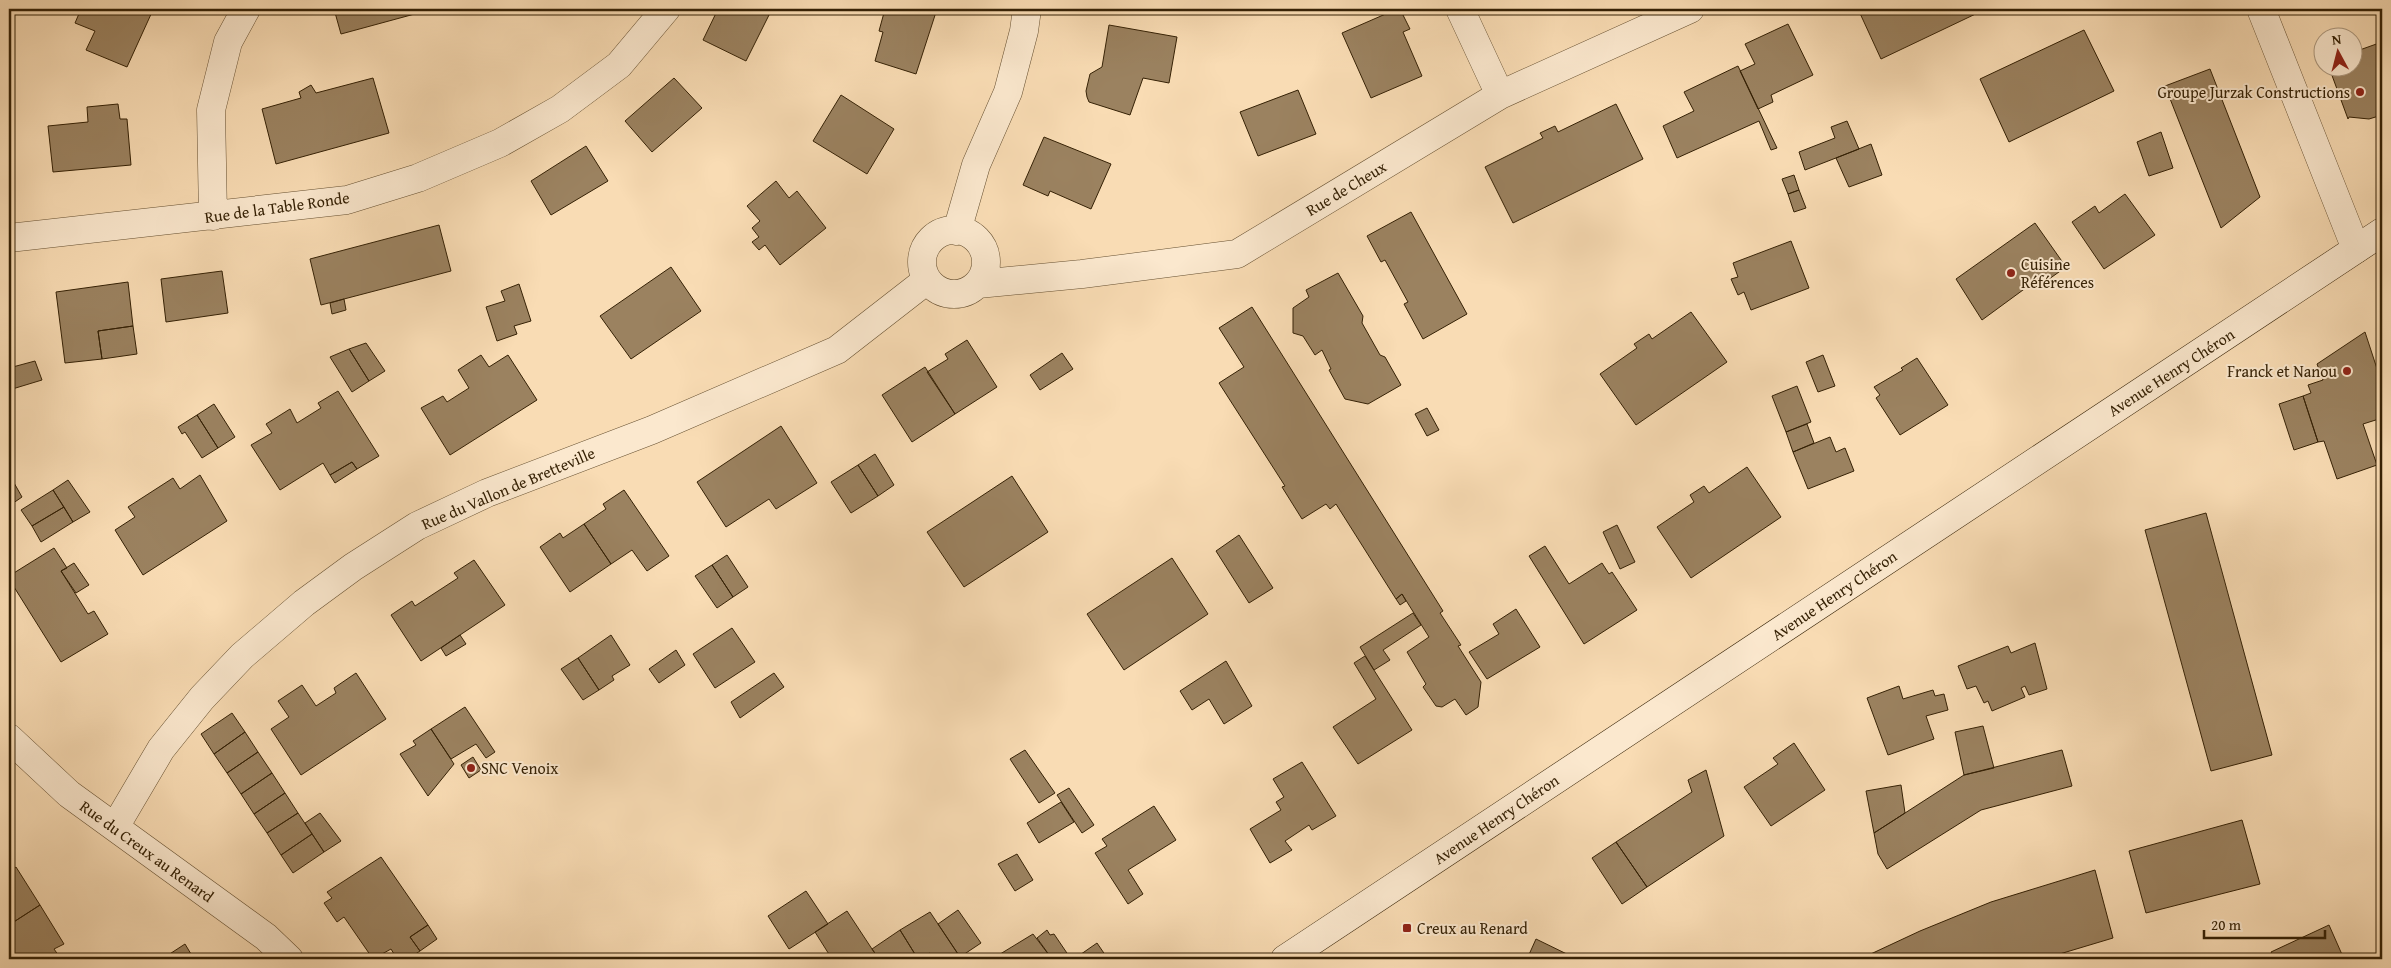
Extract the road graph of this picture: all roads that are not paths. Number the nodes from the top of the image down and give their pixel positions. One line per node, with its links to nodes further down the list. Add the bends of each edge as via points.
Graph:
1 (246, 9): 8 (street, via 228,42 211,110)
2 (666, 9): 8 (street, Rue de la Table Ronde, via 619,65 560,109 500,142 418,178 347,200)
3 (1028, 9): 9 (street, via 1008,92 976,164)
4 (1460, 9): 7 (street)
5 (1690, 9): 7 (street, Rue de Cheux)
6 (2261, 9): 12 (street)
7 (1500, 95): 14 (street, Rue de Cheux, via 1237,254)
8 (214, 216): 11 (street, Rue de la Table Ronde)
9 (958, 230): 13 (street, via 946,230 936,235 925,248 921,259); 14 (street, via 974,237 986,256 984,274)
10 (2382, 232): 12 (street, Avenue Henry Chéron)
11 (9, 238)
12 (2356, 249): 18 (street, Avenue Henry Chéron)
13 (927, 280): 14 (street, via 934,288 951,294 962,294); 16 (street, Rue du Vallon de Bretteville, via 837,350 652,430 487,494 417,526 353,567 249,650 202,698 161,749)
14 (978, 284)
15 (9, 738): 16 (street, Rue du Creux au Renard, via 69,794)
16 (115, 827): 17 (street, Rue du Creux au Renard, via 266,937)
17 (289, 959)
18 (1285, 959)

